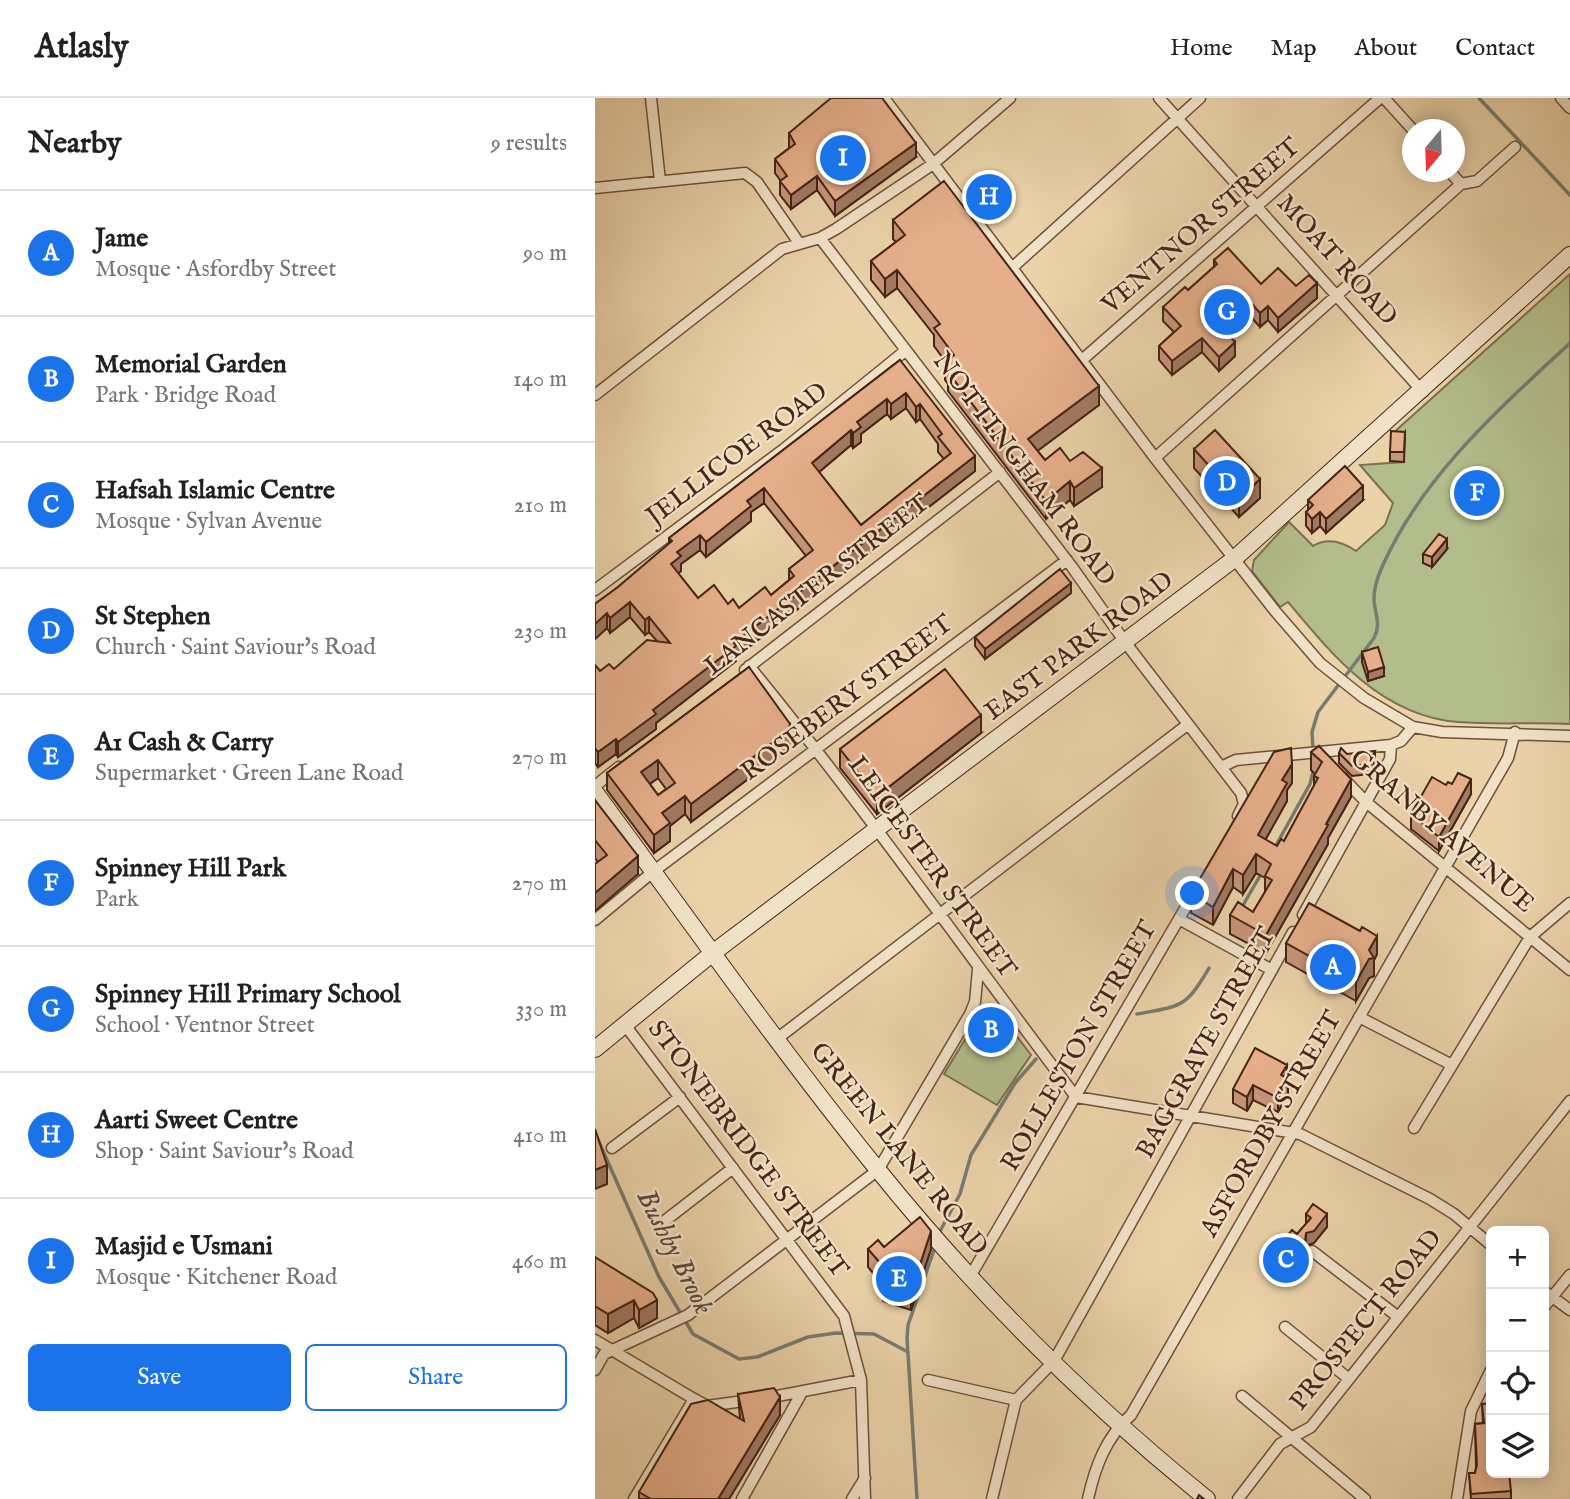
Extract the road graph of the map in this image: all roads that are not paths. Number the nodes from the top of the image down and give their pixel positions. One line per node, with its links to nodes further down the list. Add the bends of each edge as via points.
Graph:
1 (651, 98): 13 (street)
2 (884, 98): 12 (street)
3 (1010, 98): 12 (street)
4 (1159, 98): 9 (street, MOAT ROAD)
5 (1200, 98): 9 (street)
6 (1382, 98): 10 (street); 16 (street, VENTNOR STREET)
7 (1561, 98): 8 (street)
8 (1570, 108)
9 (1178, 118): 16 (street, MOAT ROAD); 20 (street)
10 (1402, 119)
11 (1515, 147): 14 (street, via 1477,181)
12 (933, 163): 17 (street); 20 (street)
13 (660, 181): 15 (street); 18 (street, via 745,173 757,182)
14 (1461, 184): 21 (street)
15 (595, 188)
16 (1258, 206): 21 (street, MOAT ROAD); 23 (street, VENTNOR STREET)
17 (820, 239): 18 (street); 22 (street, NOTTINGHAM ROAD)
18 (799, 243): 25 (street, via 782,249)
19 (1570, 255): 24 (main road, EAST PARK ROAD)
20 (1013, 267): 23 (street)
21 (1338, 295): 24 (street, MOAT ROAD); 26 (street)
22 (905, 351): 27 (street, NOTTINGHAM ROAD); 30 (street, JELLICOE ROAD, via 784,449)
23 (1082, 360): 26 (street)
24 (1423, 391): 28 (main road, EAST PARK ROAD)
25 (595, 396)
26 (1155, 458): 28 (street)
27 (1000, 472): 29 (street, NOTTINGHAM ROAD); 32 (street, LANCASTER STREET)
28 (1234, 559): 31 (main road, EAST PARK ROAD); 35 (street, via 1306,649 1346,685)
29 (1067, 560): 31 (street, NOTTINGHAM ROAD); 39 (street, ROSEBERY STREET)
30 (595, 590)
31 (1125, 642): 34 (street, NOTTINGHAM ROAD); 49 (main road, EAST PARK ROAD)
32 (749, 666): 33 (street, LANCASTER STREET); 39 (street, LEICESTER STREET)
33 (740, 674)
34 (1187, 725): 43 (street, NOTTINGHAM ROAD); 54 (street)
35 (1413, 727): 36 (street); 38 (street)
36 (1515, 733): 37 (street); 50 (street, ASFORDBY STREET, via 1508,758)
37 (1570, 736)
38 (1391, 745): 40 (street); 47 (street, BAGGRAVE STREET, via 1390,759)
39 (817, 749): 49 (street, LEICESTER STREET); 51 (street, ROSEBERY STREET)
40 (1313, 752): 42 (street, GRANBY AVENUE); 43 (street, via 1236,760)
41 (627, 761): 45 (street)
42 (1328, 762)
43 (1221, 767): 48 (street, via 1244,799)
44 (1337, 772): 47 (street, GRANBY AVENUE)
45 (595, 786)
46 (595, 792): 51 (main road, GREEN LANE ROAD)
47 (1366, 802): 50 (street, GRANBY AVENUE); 60 (street, BAGGRAVE STREET)
48 (1229, 831)
49 (876, 832): 54 (street, LEICESTER STREET); 58 (main road, EAST PARK ROAD)
50 (1445, 866): 57 (street, GRANBY AVENUE); 62 (street, ASFORDBY STREET)
51 (654, 871): 56 (street, ROSEBERY STREET); 58 (main road, GREEN LANE ROAD)
52 (1204, 875): 55 (street, ROLLESTON STREET)
53 (1570, 902): 57 (street)
54 (939, 917): 59 (street, LEICESTER STREET); 64 (street)
55 (1179, 919): 60 (street); 68 (street, ROLLESTON STREET)
56 (595, 920)
57 (1530, 937): 61 (street, GRANBY AVENUE); 66 (street)
58 (714, 953): 63 (main road, EAST PARK ROAD); 64 (main road, GREEN LANE ROAD)
59 (978, 969): 68 (street, LEICESTER STREET); 75 (street, via 970,1014)
60 (1272, 970): 70 (street, BAGGRAVE STREET)
61 (1570, 970)
62 (1359, 1017): 66 (street); 72 (street, ASFORDBY STREET)
63 (625, 1025): 65 (main road, EAST PARK ROAD); 67 (street, STONEBRIDGE STREET)
64 (778, 1038): 75 (main road, GREEN LANE ROAD)
65 (595, 1049)
66 (1452, 1065): 71 (street)
67 (680, 1097): 73 (street); 74 (street, STONEBRIDGE STREET)
68 (1076, 1097): 70 (street); 81 (street, ROLLESTON STREET)
69 (1570, 1101): 77 (street, PROSPECT ROAD)
70 (1192, 1115): 72 (street); 90 (street, BAGGRAVE STREET)
71 (1414, 1128)
72 (1292, 1132): 77 (street, via 1430,1199); 100 (street, ASFORDBY STREET, via 1132,1415)
73 (611, 1148)
74 (733, 1168): 76 (street); 78 (street, STONEBRIDGE STREET)
75 (878, 1170): 78 (street); 81 (main road, GREEN LANE ROAD)
76 (662, 1223)
77 (1470, 1227): 79 (street); 86 (street, PROSPECT ROAD)
78 (787, 1240): 89 (street, via 683,1318); 93 (street, STONEBRIDGE STREET, via 846,1321)
79 (1486, 1241)
80 (1312, 1251): 86 (street)
81 (971, 1275): 90 (main road, GREEN LANE ROAD)
82 (1570, 1276): 83 (street)
83 (1549, 1293)
84 (1549, 1295): 85 (street)
85 (1570, 1310)
86 (1397, 1317): 92 (street, PROSPECT ROAD)
87 (1285, 1327): 92 (street)
88 (595, 1340): 89 (street)
89 (613, 1350): 91 (street, via 604,1354); 98 (street)
90 (1054, 1361): 99 (street, BAGGRAVE STREET); 100 (main road, GREEN LANE ROAD)
91 (595, 1370)
92 (1349, 1379): 101 (street, PROSPECT ROAD, via 1311,1427)
93 (861, 1380): 96 (street); 102 (street, STONEBRIDGE STREET)
94 (928, 1380): 99 (street)
95 (1486, 1380): 112 (street, via 1471,1411)
96 (801, 1394): 98 (street, via 707,1406); 105 (street)
97 (1242, 1396): 101 (street)
98 (694, 1399): 104 (street)
99 (1016, 1400): 108 (street)
100 (1121, 1424): 103 (main road, GREEN LANE ROAD); 109 (street, ASFORDBY STREET, via 1111,1435)
101 (1293, 1438): 110 (street, PROSPECT ROAD, via 1280,1444); 111 (street)
102 (865, 1478): 106 (street); 107 (street, STONEBRIDGE STREET)
103 (1203, 1498)
104 (635, 1499)
105 (742, 1499)
106 (852, 1499)
107 (866, 1499)
108 (992, 1499)
109 (1088, 1499)
110 (1238, 1499)
111 (1365, 1499)
112 (1457, 1499)

